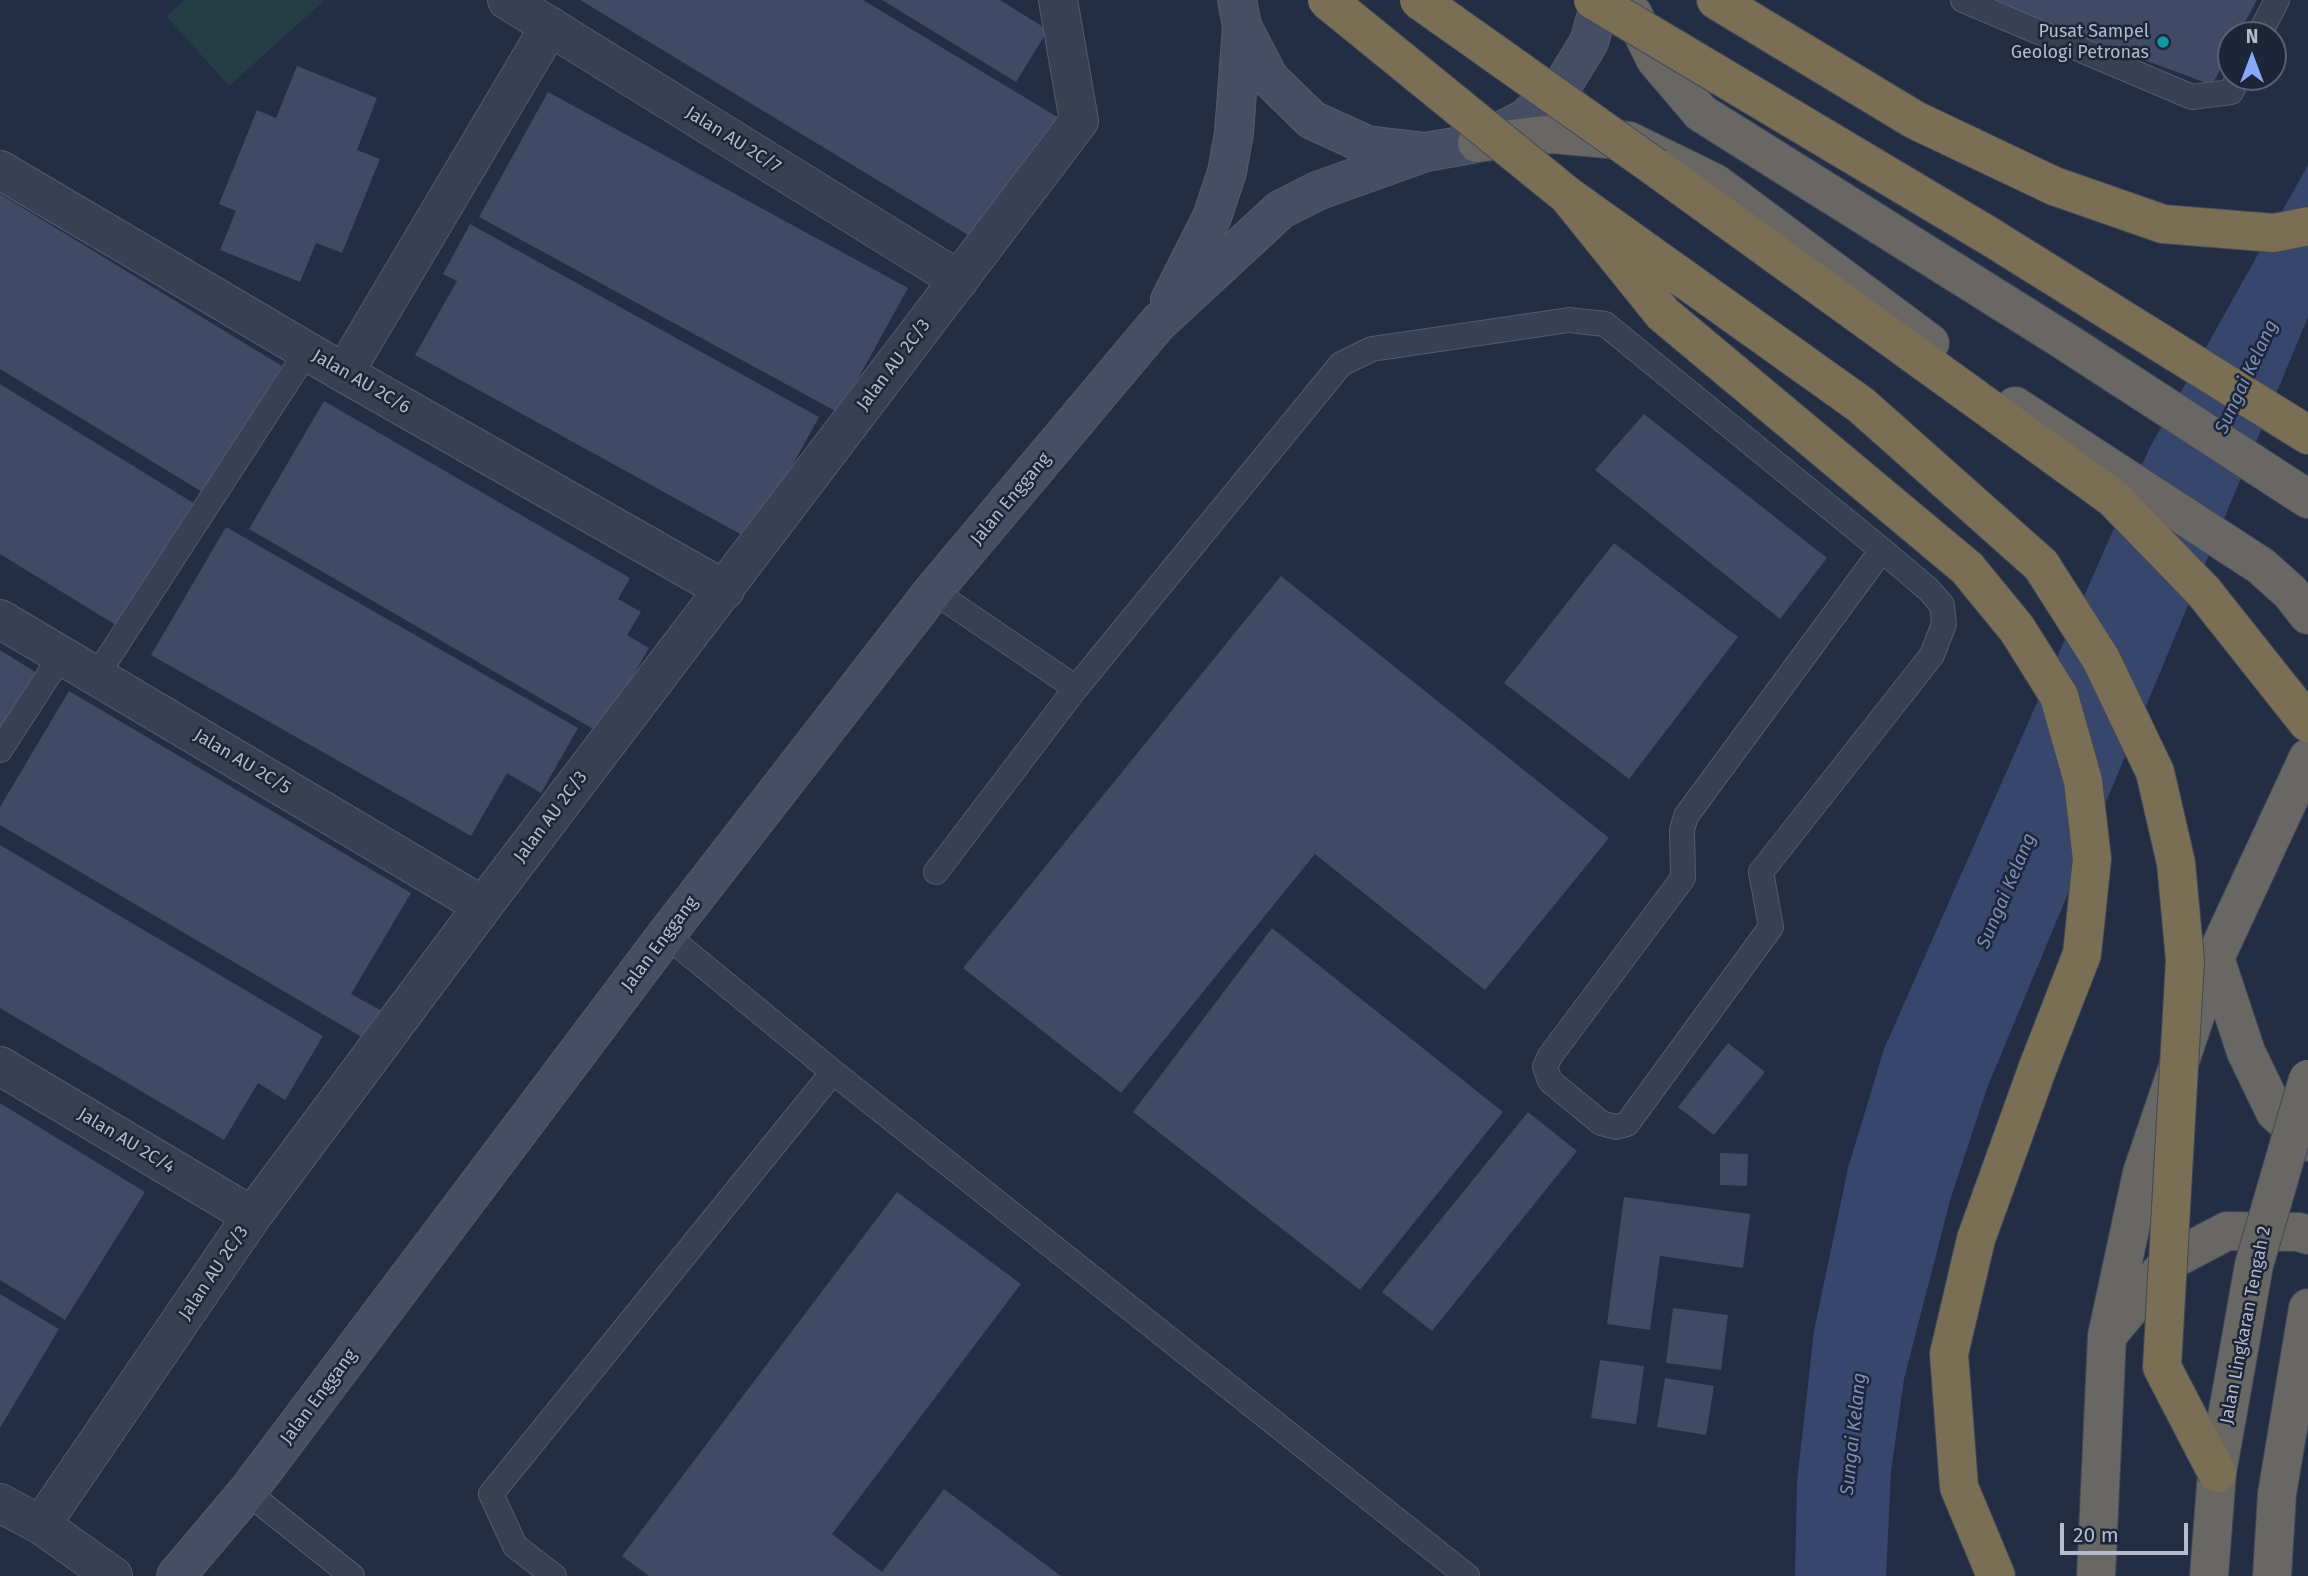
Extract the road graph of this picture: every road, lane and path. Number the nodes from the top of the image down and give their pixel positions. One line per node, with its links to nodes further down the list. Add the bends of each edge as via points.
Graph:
1 (1058, 0): 20 (street, Jalan AU 2C/3, via 1079,121)
2 (1327, 0): 18 (highway, bridge)
3 (1419, 0): 34 (highway, bridge, via 2113,498 2204,592)
4 (1592, 0): 24 (highway, bridge, via 1989,236)
5 (1601, 0): 15 (main road, via 1589,42 1562,86 1523,120)
6 (1625, 0): 25 (highway, via 1656,59 1701,113)
7 (1716, 0): 19 (highway, via 1915,120 2054,186 2163,224 2274,233)
8 (1964, 0): 14 (lane, via 2192,97)
9 (2277, 0): 12 (lane)
10 (516, 2): 13 (street, Jalan AU 2C/7)
11 (1240, 13): 16 (main road, via 1269,78 1312,120 1367,145); 21 (main road, Jalan Enggang, via 1234,133 1227,172 1212,217)
12 (2266, 21)
13 (550, 26): 20 (street, Jalan AU 2C/7); 23 (street)
14 (2231, 91)
15 (1477, 143): 16 (main road); 29 (highway, via 1553,134 1629,141 1716,183 2018,408 2261,566)
16 (1426, 152): 21 (main road, Jalan Enggang, via 1317,191 1280,210)
17 (0, 170): 22 (street, Jalan AU 2C/6)
18 (1568, 195): 49 (highway, bridge, via 1861,405 2041,565 2101,659 2155,772 2176,863 2185,960 2162,1367); 58 (highway, bridge, via 1662,314 1967,568 2017,629 2059,696 2083,781 2092,859 2082,954 1976,1239 1949,1354 1959,1487)
19 (2308, 226)
20 (958, 280): 27 (street, Jalan AU 2C/3)
21 (1158, 323): 28 (main road, Jalan Enggang)
22 (307, 350): 23 (street, Jalan AU 2C/6); 32 (lane)
23 (344, 373): 27 (street, Jalan AU 2C/6)
24 (2308, 435)
25 (2307, 499)
26 (1882, 550): 26 (lane, via 1942,605 1944,624 1931,655 1761,872 1770,927 1626,1124 1601,1123 1550,1081 1545,1067 1550,1056 1683,878 1686,816); 33 (lane, via 1605,324 1569,320 1372,349 1341,364)
27 (725, 590): 38 (street, Jalan AU 2C/3)
28 (933, 591): 33 (lane); 39 (main road, Jalan Enggang)
29 (2308, 615)
30 (0, 619): 31 (street, Jalan AU 2C/5)
31 (61, 656): 32 (street, Jalan AU 2C/5); 35 (lane)
32 (97, 675): 38 (street, Jalan AU 2C/5)
33 (1076, 688): 37 (lane)
34 (2308, 723)
35 (0, 750)
36 (2308, 758): 40 (highway)
37 (936, 872)
38 (483, 906): 45 (street, Jalan AU 2C/3)
39 (666, 935): 42 (lane); 50 (main road, Jalan Enggang)
40 (2215, 958): 44 (highway, via 2246,1052 2275,1112); 48 (highway, via 2142,1173)
41 (0, 1066): 45 (street, Jalan AU 2C/4)
42 (833, 1072): 56 (lane, via 491,1494 515,1546); 57 (lane)
43 (2308, 1079): 49 (highway, Jalan Lingkaran Tengah 2, bridge, via 2253,1265)
44 (2308, 1142)
45 (253, 1216): 52 (street, Jalan AU 2C/3)
46 (2308, 1235): 48 (highway, via 2227,1231 2170,1261)
47 (2308, 1308): 61 (highway, via 2277,1494)
48 (2107, 1336): 59 (highway)
49 (2217, 1473): 60 (highway, Jalan Lingkaran Tengah 2)
50 (247, 1492): 53 (lane); 55 (main road, Jalan Enggang)
51 (0, 1503): 52 (street)
52 (41, 1525): 54 (street)
53 (349, 1575)
54 (113, 1576)
55 (176, 1576)
56 (554, 1576)
57 (1467, 1576)
58 (1996, 1576)
59 (2096, 1576)
60 (2209, 1576)
61 (2272, 1576)

